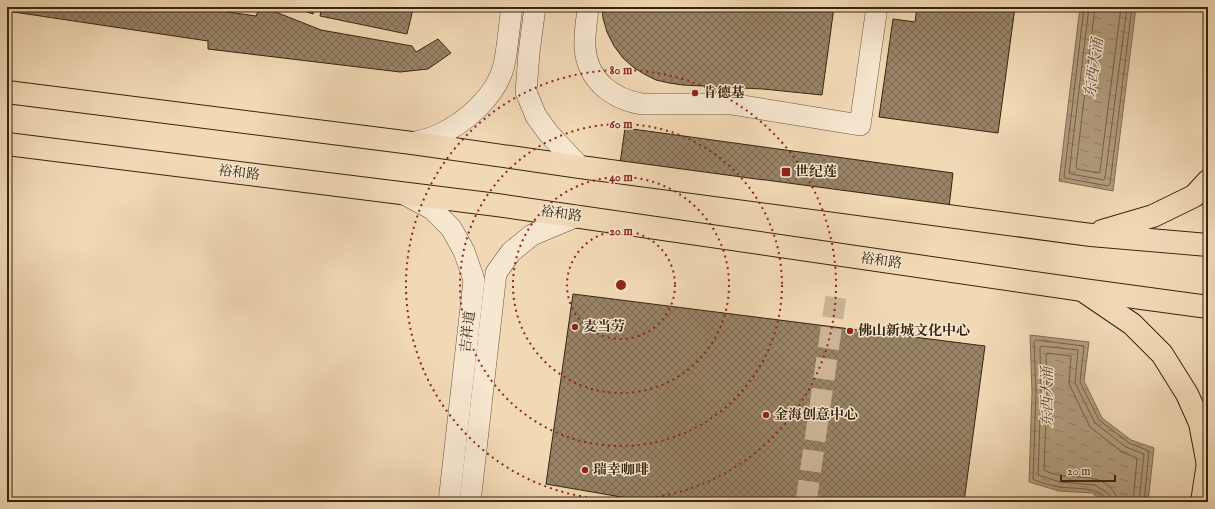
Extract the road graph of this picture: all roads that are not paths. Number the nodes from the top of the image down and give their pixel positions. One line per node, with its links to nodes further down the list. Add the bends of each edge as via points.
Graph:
1 (512, 7): 6 (street, via 504,66 497,84 478,107 457,125 438,136)
2 (535, 7): 8 (street, via 526,92 536,116 553,139)
3 (588, 7): 4 (street, via 585,42 587,60 606,90 617,97 642,104 732,104 860,125)
4 (877, 7)
5 (7, 92): 6 (main road)
6 (412, 143): 8 (main road)
7 (7, 144): 10 (main road, 裕和路)
8 (580, 167): 12 (main road)
9 (1208, 181): 12 (main road, via 1194,196 1153,216)
10 (402, 193): 11 (main road, 裕和路); 17 (street, 吉祥道, via 432,209 451,228 464,251 474,280)
11 (576, 216): 14 (main road, 裕和路); 18 (street, 吉祥道, via 532,236 511,252 496,272)
12 (1091, 235): 13 (main road)
13 (1208, 245)
14 (1083, 290): 15 (main road, 裕和路); 16 (main road, via 1132,324 1162,354 1187,394 1200,423)
15 (1208, 307)
16 (1208, 464): 19 (main road)
17 (449, 502)
18 (470, 502)
19 (1202, 502)

